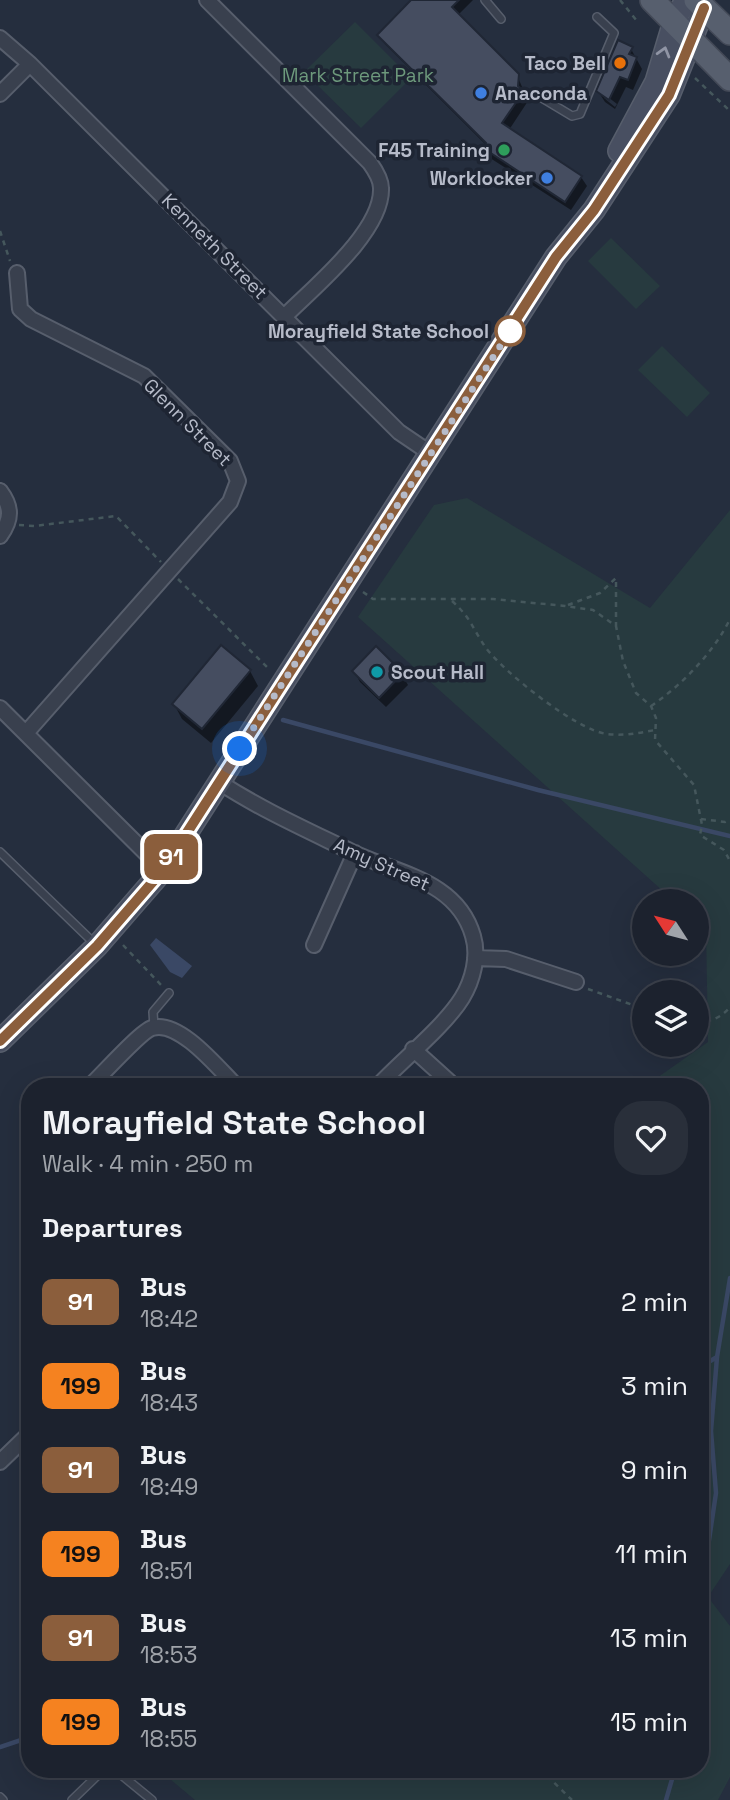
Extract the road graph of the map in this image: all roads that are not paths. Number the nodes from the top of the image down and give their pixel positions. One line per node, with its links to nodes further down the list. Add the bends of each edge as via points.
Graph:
1 (207, 0): 17 (street, via 370,163 382,187 379,205 361,236)
2 (485, 0): 6 (lane)
3 (652, 0): 7 (main road)
4 (699, 2): 7 (main road); 8 (main road); 10 (main road)
5 (597, 18): 14 (lane, via 614,33 580,114 572,116)
6 (501, 19)
7 (674, 22): 10 (main road); 15 (main road, one-way to 7, via 584,203 649,97)
8 (730, 33)
9 (0, 38): 11 (street, Kenneth Street)
10 (692, 40): 12 (main road); 15 (main road, via 669,95 599,203)
11 (30, 64): 13 (street); 17 (street, Kenneth Street)
12 (730, 79)
13 (0, 94)
14 (542, 98)
15 (568, 240): 18 (main road)
16 (17, 273): 22 (street, Glenn Street, via 20,309 31,319 144,376 230,461 238,481 230,502)
17 (285, 316): 18 (street, Kenneth Street, via 400,432)
18 (430, 453): 23 (main road)
19 (0, 491): 20 (street, via 10,512)
20 (0, 536)
21 (0, 708): 22 (street)
22 (26, 733): 26 (street)
23 (219, 782): 25 (street, Amy Street); 26 (main road)
24 (0, 852): 28 (lane)
25 (355, 853): 27 (street); 29 (street, Amy Street, via 448,895 462,909 472,932)
26 (163, 870): 28 (main road)
27 (314, 945)
28 (97, 946): 33 (main road)
29 (475, 958): 30 (street, via 506,959); 34 (street, Amy Street, via 462,998)
30 (576, 982)
31 (167, 996): 32 (lane, via 153,1012)
32 (154, 1027): 35 (street); 36 (street, via 165,1026 182,1034)
33 (0, 1041)
34 (413, 1049): 37 (street, Amy Street); 38 (street)
35 (100, 1078)
36 (228, 1078)
37 (386, 1078)
38 (444, 1078)
39 (21, 1442): 40 (street)
40 (0, 1462)
41 (95, 1778): 43 (lane)
42 (125, 1778): 44 (lane)
43 (72, 1800)
44 (152, 1800)

